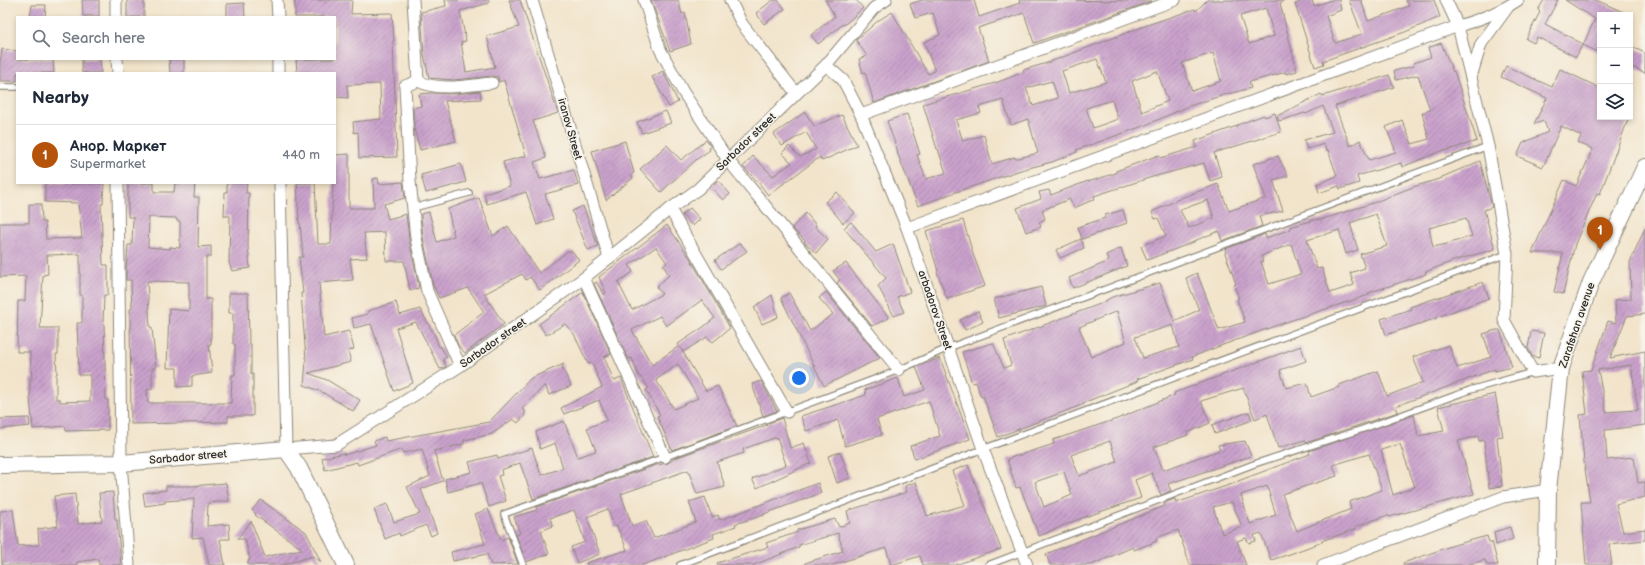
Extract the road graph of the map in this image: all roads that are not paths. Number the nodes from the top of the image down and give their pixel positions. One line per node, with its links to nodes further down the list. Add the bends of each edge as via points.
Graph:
1 (116, 0): 12 (street)
2 (277, 0): 13 (street)
3 (413, 0): 21 (street)
4 (532, 0): 37 (street, iranov Street)
5 (644, 0): 28 (street, via 660,49 683,92)
6 (730, 0): 25 (street, via 742,24)
7 (886, 0): 17 (street, Sarbador street, via 874,8)
8 (1175, 0): 26 (street)
9 (1446, 0): 14 (street)
10 (1518, 0): 11 (street)
11 (1509, 6): 14 (street); 20 (street, via 1481,44)
12 (116, 16)
13 (278, 16)
14 (1458, 26): 20 (street); 35 (street)
15 (117, 60): 18 (street)
16 (278, 60): 19 (street)
17 (826, 65): 25 (street, Sarbador street); 26 (street, arbadorov Street, via 843,80)
18 (118, 72)
19 (278, 72)
20 (1471, 78): 27 (street)
21 (418, 81): 22 (street, via 443,87); 33 (street, via 405,86)
22 (492, 82)
23 (0, 87): 24 (lane)
24 (16, 87)
25 (796, 93): 28 (street, Sarbador street)
26 (861, 116): 35 (street, arbadorov Street)
27 (1488, 146): 36 (street); 39 (lane)
28 (728, 160): 34 (street, Sarbador street, via 698,189); 42 (street)
29 (1645, 167): 41 (street, Zarafshan avenue, via 1592,282)
30 (118, 184): 48 (street)
31 (280, 184): 45 (street)
32 (469, 193): 33 (lane)
33 (413, 208): 40 (street, via 416,238 427,291)
34 (670, 209): 37 (street, Sarbador street); 44 (street)
35 (907, 228): 39 (street, arbadorov Street)
36 (1507, 254): 43 (street, via 1504,320); 46 (lane)
37 (608, 258): 38 (street, Sarbador street)
38 (584, 278): 40 (street, Sarbador street); 47 (street)
39 (948, 348): 42 (lane); 46 (street, arbadorov Street)
40 (460, 366): 45 (street, Sarbador street, via 336,445)
41 (1561, 368): 43 (street); 50 (street, Zarafshan avenue)
42 (899, 370): 44 (lane)
43 (1533, 372): 51 (lane, via 1470,390 1363,429 1254,464)
44 (787, 412): 47 (lane)
45 (286, 449): 48 (street, Sarbador street); 53 (street, via 299,468)
46 (983, 449): 51 (street, arbadorov Street); 55 (lane)
47 (665, 457): 54 (lane, via 504,514)
48 (121, 463): 49 (street, Sarbador street); 52 (street)
49 (0, 465)
50 (1548, 490): 58 (street, via 1503,497); 59 (street, Zarafshan avenue)
51 (1023, 552): 56 (lane); 57 (street, arbadorov Street)
52 (129, 565)
53 (346, 565)
54 (523, 565)
55 (680, 565)
56 (988, 565)
57 (1028, 565)
58 (1323, 565)
59 (1548, 565)

